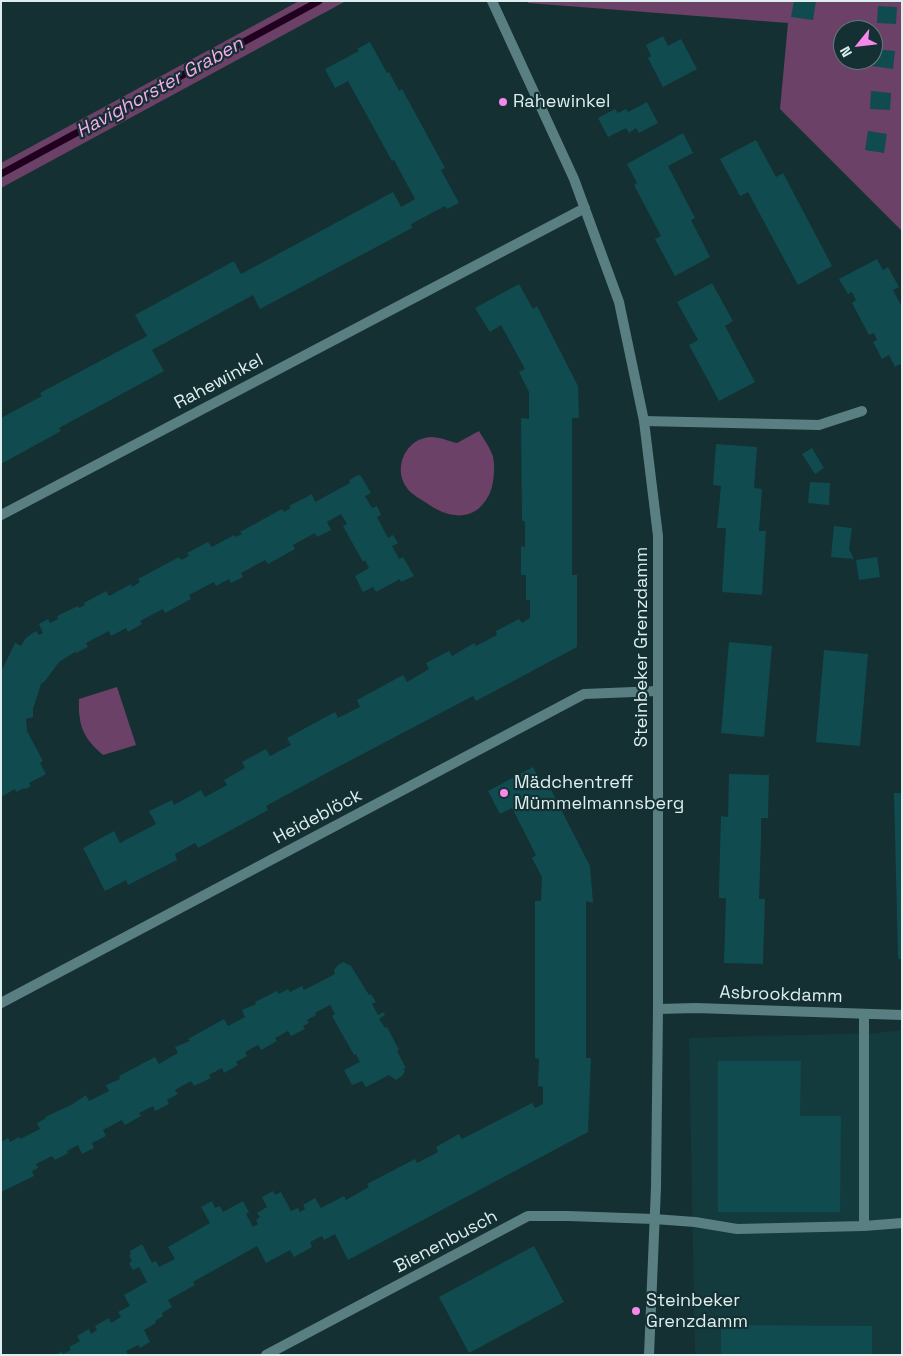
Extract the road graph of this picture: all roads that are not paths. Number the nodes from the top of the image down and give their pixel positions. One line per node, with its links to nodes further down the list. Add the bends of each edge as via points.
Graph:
1 (492, 1): 2 (street, Steinbeker Grenzdamm)
2 (585, 208): 4 (street, Steinbeker Grenzdamm, via 619,302); 5 (street, Rahewinkel)
3 (862, 411): 4 (street, via 818,425)
4 (644, 421): 6 (street, Steinbeker Grenzdamm, via 658,536)
5 (1, 515)
6 (658, 691): 7 (street, Heideblöck, via 584,694); 8 (street, Steinbeker Grenzdamm)
7 (1, 1002)
8 (658, 1009): 9 (street, Asbrookdamm); 11 (street, Steinbeker Grenzdamm)
9 (864, 1014): 10 (street, Asbrookdamm); 13 (street)
10 (902, 1015)
11 (654, 1219): 13 (street, Bienenbusch, via 737,1229); 14 (street, Bienenbusch, via 528,1216); 15 (street, Steinbeker Grenzdamm)
12 (902, 1223): 13 (street, Bienenbusch)
13 (864, 1226)
14 (266, 1355)
15 (649, 1355)

